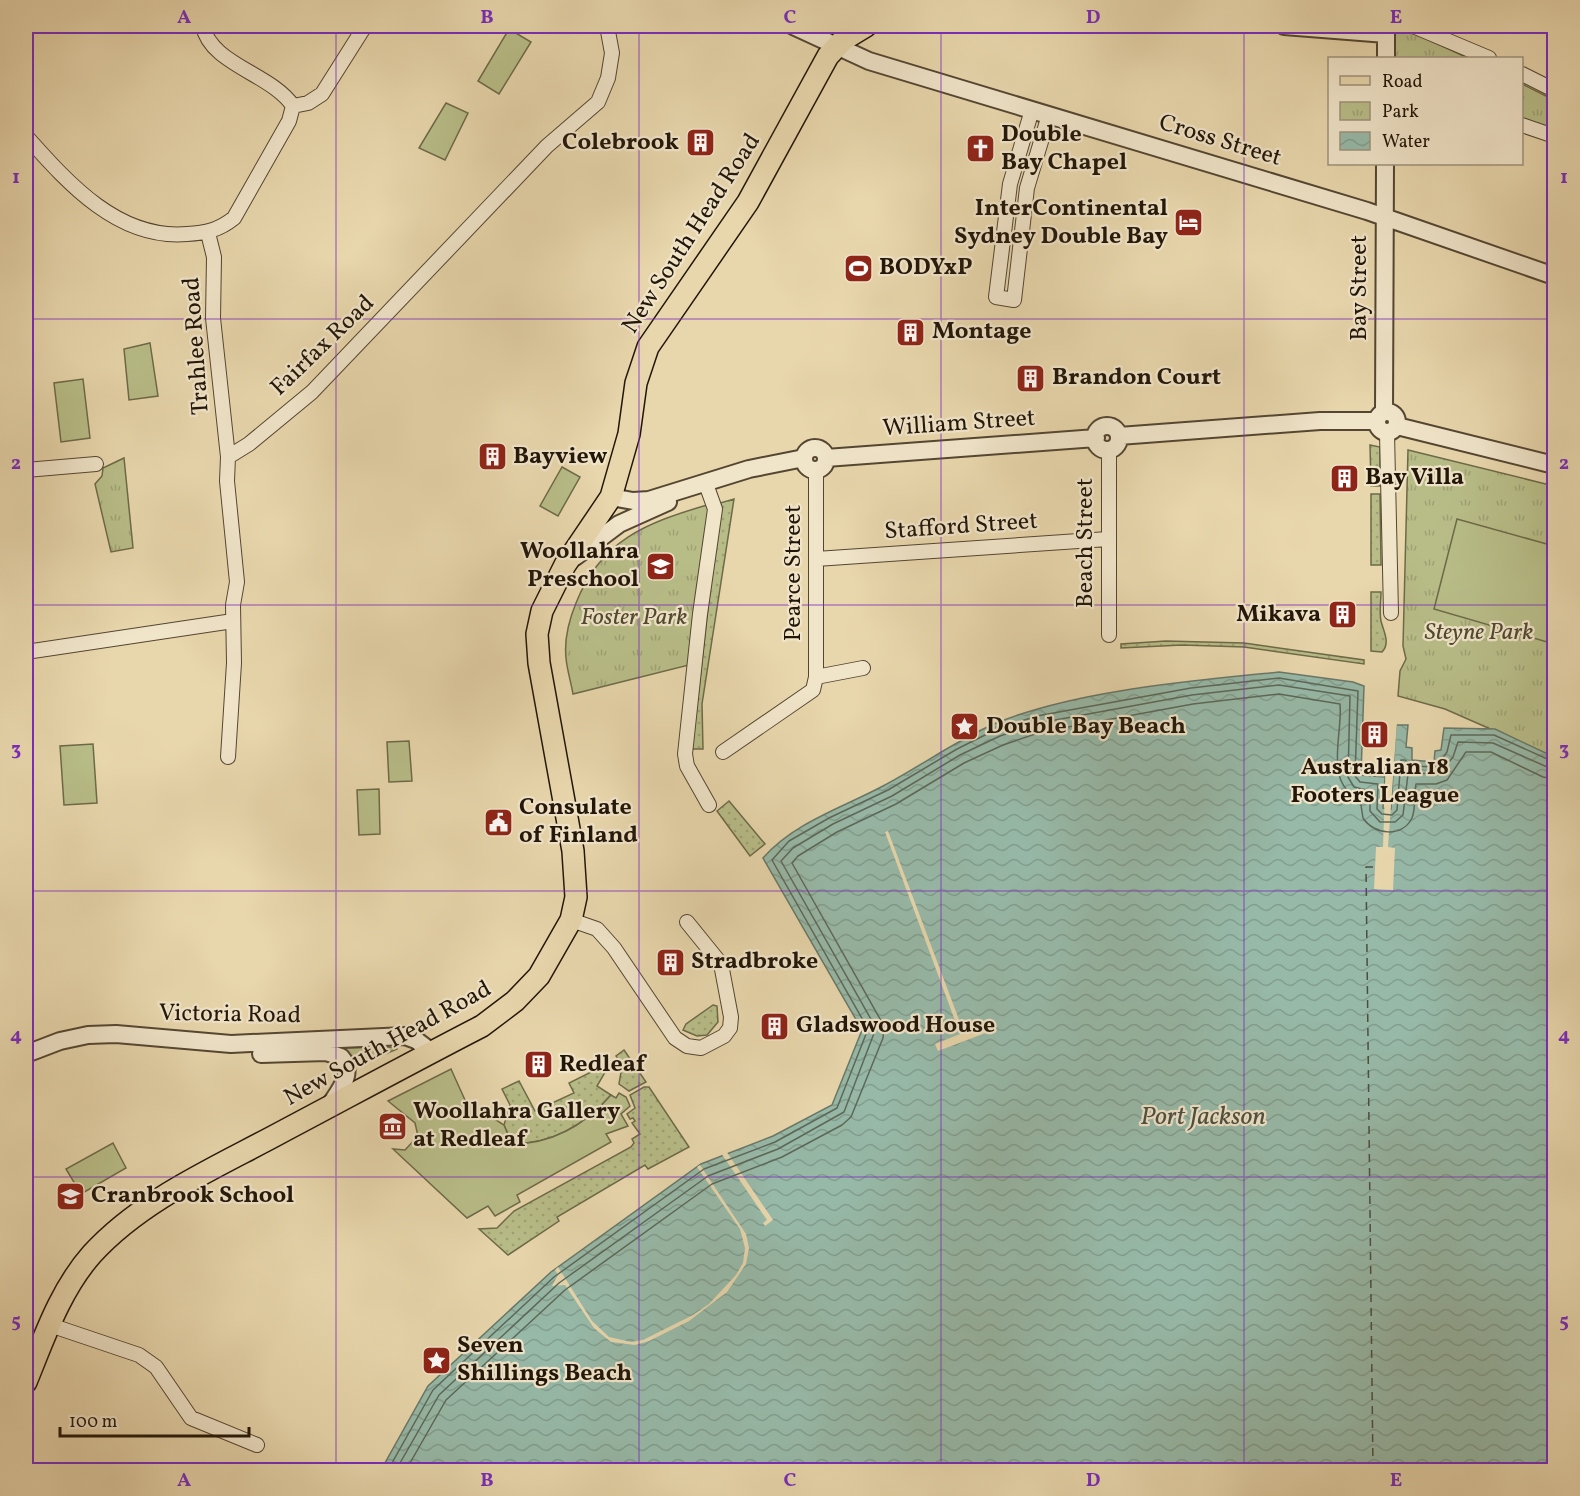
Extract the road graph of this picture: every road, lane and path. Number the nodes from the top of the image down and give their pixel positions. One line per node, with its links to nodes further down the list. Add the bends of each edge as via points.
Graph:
1 (203, 26): 14 (street, via 213,46 284,93)
2 (365, 26): 14 (street, via 322,94 308,104)
3 (607, 26): 30 (street, Fairfax Road, via 612,53 608,78 598,102 547,146 312,392)
4 (793, 26): 9 (street, Cross Street)
5 (866, 26): 9 (main road, New South Head Road)
6 (1284, 26): 8 (street)
7 (1413, 26): 11 (street)
8 (1386, 30): 10 (street)
9 (835, 46): 15 (street, Cross Street, via 869,61); 36 (main road, New South Head Road, via 748,202 648,347 636,383 629,434)
10 (1386, 57)
11 (1487, 57)
12 (1523, 75): 13 (street)
13 (1554, 90)
14 (293, 106): 24 (street, via 289,121 234,218)
15 (1032, 110): 16 (street, Cross Street); 21 (street)
16 (1049, 115): 22 (street); 23 (street, Cross Street)
17 (1523, 126): 19 (street)
18 (26, 136): 24 (street, via 61,175 117,219 164,235)
19 (1554, 136)
20 (1385, 165): 23 (street, Bay Street)
21 (1010, 188): 22 (street); 25 (street)
22 (1026, 190): 26 (street)
23 (1385, 217): 27 (street, Cross Street); 28 (street, Bay Street)
24 (208, 233): 30 (street, Trahlee Road, via 214,257 213,318)
25 (1000, 263): 26 (street); 26 (street, via 996,297 1014,300)
26 (1018, 266)
27 (1554, 276)
28 (1386, 423): 29 (street, via 1320,421); 33 (street); 40 (street, Bay Street)
29 (1114, 443): 31 (street, William Street, via 1115,429 1107,426 1099,430 1096,438); 37 (street, Beach Street)
30 (228, 457): 41 (street, via 237,582)
31 (816, 462): 35 (street, William Street, via 749,469); 38 (street, Pearce Street)
32 (96, 464): 34 (street)
33 (1554, 465)
34 (26, 470)
35 (701, 486): 36 (street, William Street, via 649,500); 39 (street, via 619,525); 48 (street, via 715,509 685,754 687,766)
36 (611, 497): 39 (main road, New South Head Road)
37 (1108, 539): 38 (street, Stafford Street); 42 (street, Beach Street)
38 (816, 560): 45 (street, Pearce Street)
39 (565, 565): 49 (main road, New South Head Road, via 542,611 537,648 573,851 576,897)
40 (1391, 613)
41 (233, 621): 43 (street); 47 (street)
42 (1109, 635)
43 (26, 652)
44 (863, 668): 45 (street)
45 (816, 677): 46 (street, via 813,690)
46 (723, 752)
47 (228, 757)
48 (709, 805)
49 (571, 920): 50 (street, via 597,929 675,1038 687,1046 701,1048 724,1036 731,1017 722,964); 52 (main road, New South Head Road, via 525,993 482,1026)
50 (687, 922)
51 (142, 1038): 52 (street, Victoria Road, via 231,1044 405,1036); 53 (street, Victoria Road, via 88,1035); 54 (street, via 219,1054 338,1054 345,1061 347,1074)
52 (433, 1053): 54 (main road, New South Head Road)
53 (26, 1054)
54 (328, 1108): 55 (main road, New South Head Road, via 145,1210 93,1253 76,1274)
55 (50, 1325): 56 (main road, New South Head Road); 57 (street, via 139,1355 156,1367 191,1418)
56 (26, 1382)
57 (257, 1444)

